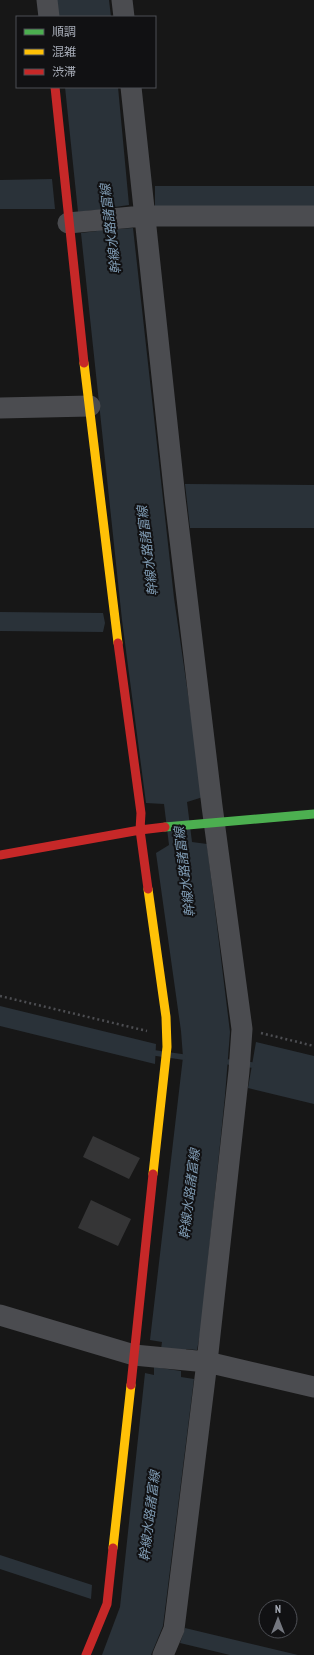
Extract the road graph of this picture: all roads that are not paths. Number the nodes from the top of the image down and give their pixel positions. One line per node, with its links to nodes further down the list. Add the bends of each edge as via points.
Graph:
1 (47, 0): 3 (street)
2 (122, 0): 4 (street)
3 (48, 16)
4 (124, 16)
5 (55, 88): 9 (street)
6 (131, 88): 7 (street)
7 (143, 216): 8 (street); 9 (street); 13 (street, via 174,498)
8 (314, 216)
9 (68, 223): 10 (street)
10 (90, 406): 11 (street); 14 (street, via 115,629 141,813)
11 (0, 408)
12 (314, 814): 13 (street)
13 (214, 822): 14 (street); 18 (street, via 242,1029 240,1064)
14 (140, 830): 15 (street); 17 (street, via 166,1017 167,1046)
15 (0, 855)
16 (0, 1315): 17 (street)
17 (141, 1355): 18 (street); 20 (street, via 107,1604)
18 (199, 1362): 19 (street); 21 (street, via 174,1629)
19 (314, 1387)
20 (86, 1655)
21 (163, 1655)

